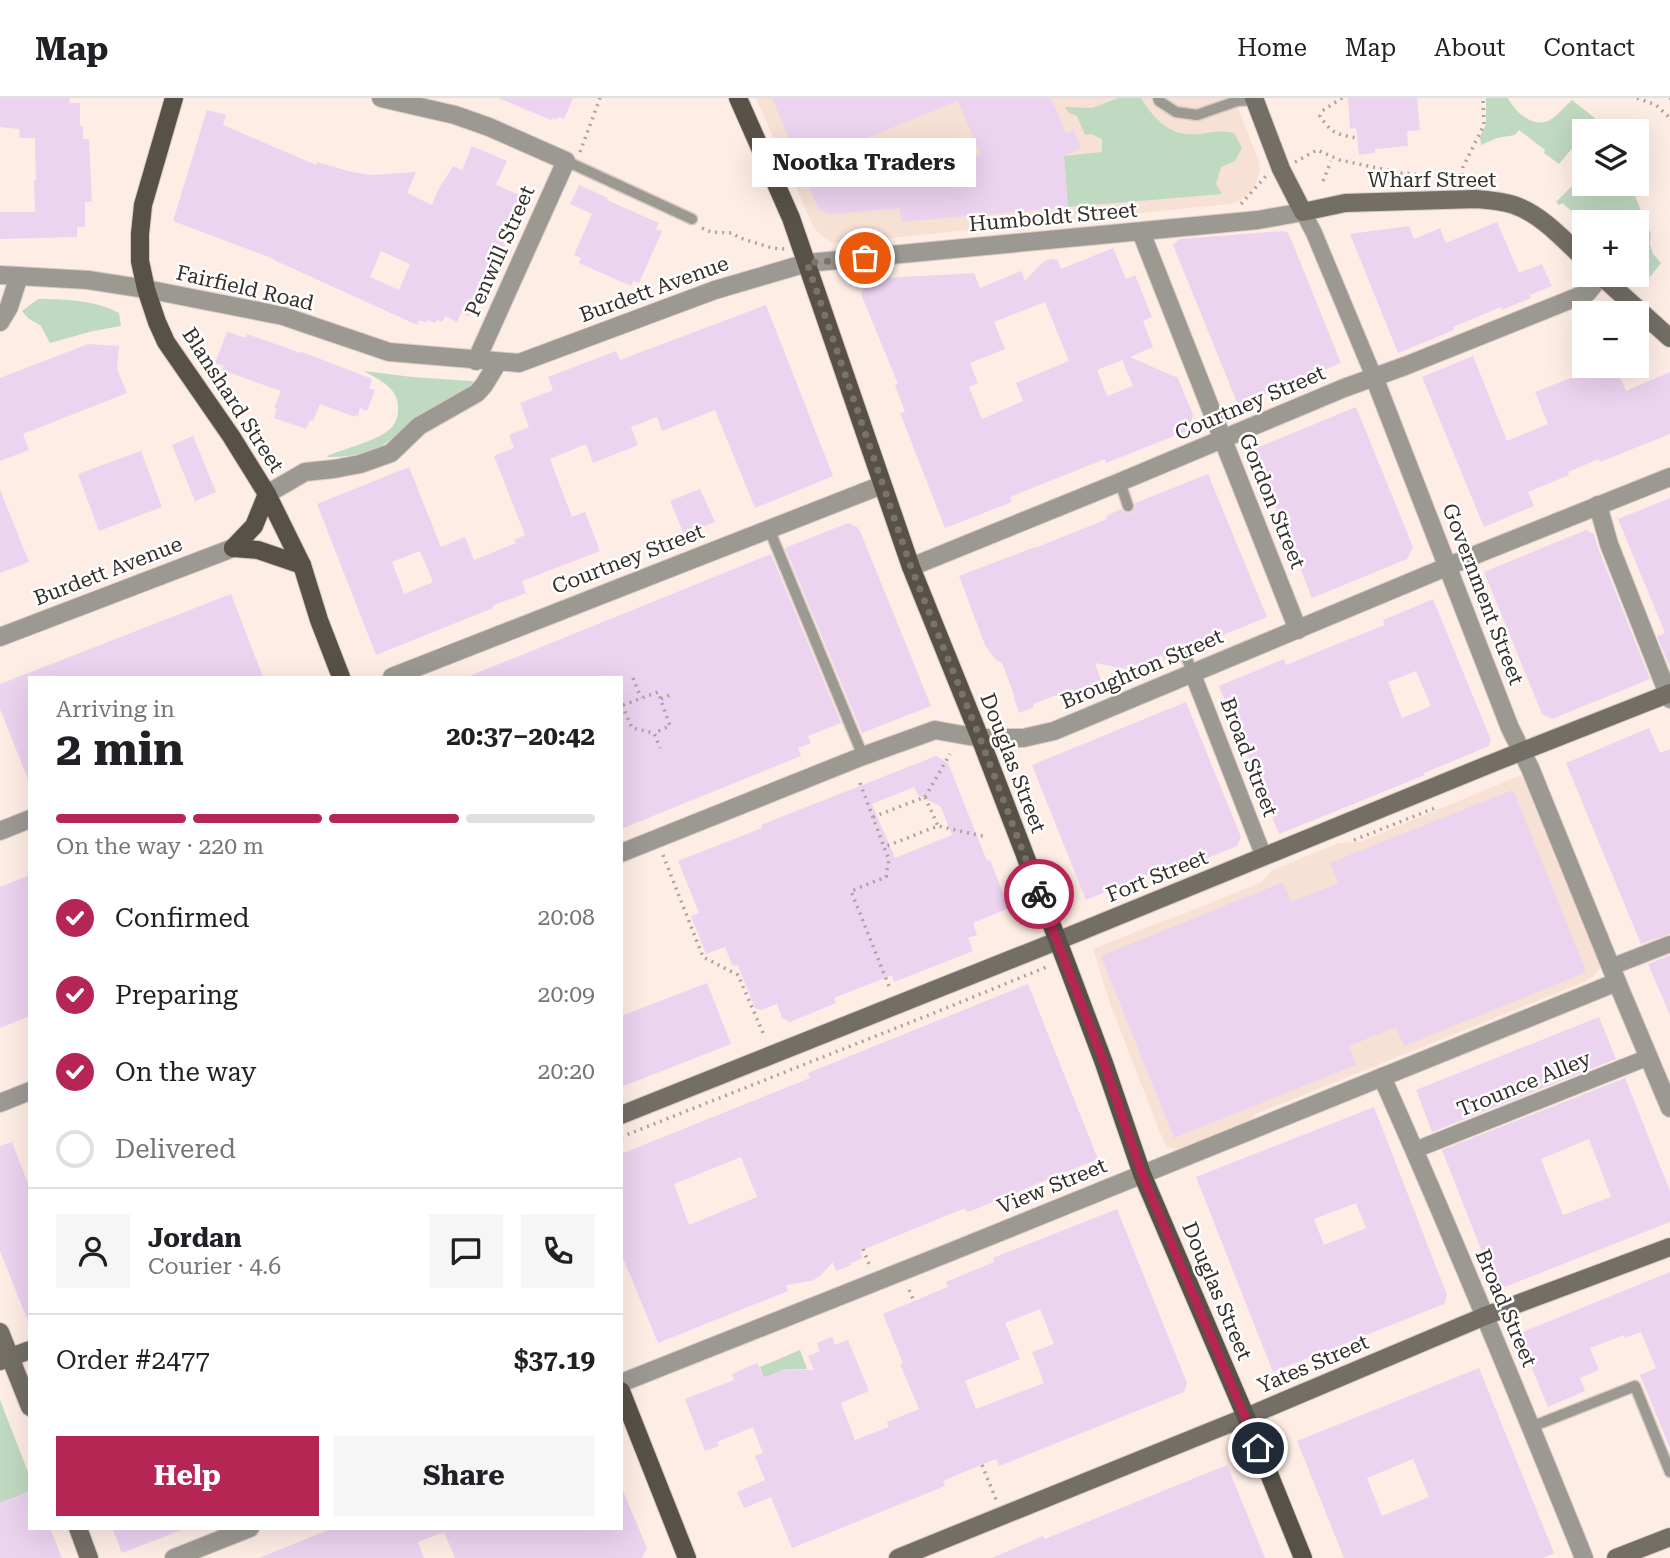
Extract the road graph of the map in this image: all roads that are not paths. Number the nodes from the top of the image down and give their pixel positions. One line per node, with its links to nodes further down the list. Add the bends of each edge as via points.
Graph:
1 (174, 98): 16 (main road, Blanshard Street, via 143,205 140,261)
2 (381, 98): 6 (street, via 455,115)
3 (738, 98): 11 (main road, Douglas Street)
4 (1158, 98): 5 (lane, via 1176,112 1197,115)
5 (1254, 99): 7 (main road, Government Street)
6 (570, 163): 8 (lane); 19 (street, Penwill Street)
7 (1303, 212): 9 (street, Humboldt Street); 10 (main road, Wharf Street, via 1345,203 1494,200 1532,214); 22 (street, Government Street)
8 (692, 219)
9 (1141, 232): 11 (street, Humboldt Street); 23 (street, Gordon Street)
10 (1572, 248)
11 (807, 263): 21 (street, Burdett Avenue, via 715,290); 26 (main road, Douglas Street)
12 (0, 275): 13 (street, Fairfield Road)
13 (19, 275): 16 (street, Fairfield Road); 17 (street)
14 (1592, 287): 22 (street, Courtney Street, via 1587,293)
15 (1614, 287): 18 (main road)
16 (146, 289): 19 (street, Fairfield Road, via 283,316 389,352); 27 (main road, Blanshard Street, via 166,342)
17 (0, 322)
18 (1670, 338)
19 (476, 360): 20 (street, Fairfield Road)
20 (498, 362): 21 (street, Fairfield Road); 27 (street, via 478,393 419,426 391,453 334,470 305,472)
21 (519, 363)
22 (1374, 377): 23 (street, Courtney Street); 33 (street, Government Street)
23 (1223, 439): 25 (street, Courtney Street); 35 (street, Gordon Street)
24 (1670, 477): 28 (street, Broughton Street)
25 (1120, 482): 29 (lane); 34 (street, Courtney Street)
26 (882, 485): 30 (street, Courtney Street); 34 (main road, Douglas Street)
27 (267, 494): 31 (main road, via 254,526); 32 (main road, Blanshard Street)
28 (1598, 505): 33 (street, Broughton Street); 41 (street)
29 (1128, 506)
30 (769, 529): 40 (street, Courtney Street); 44 (lane)
31 (233, 548): 32 (main road, via 258,550); 36 (street, Burdett Avenue)
32 (302, 565): 39 (main road, Blanshard Street)
33 (1449, 566): 35 (street, Broughton Street); 43 (street, Government Street)
34 (911, 567): 42 (main road, Douglas Street)
35 (1298, 630): 38 (street, Broughton Street)
36 (0, 637)
37 (1184, 651): 38 (lane)
38 (1192, 672): 42 (street, Broughton Street, via 1054,731 1023,738); 48 (street, Broad Street)
39 (341, 676)
40 (395, 676)
41 (1669, 696): 43 (main road, Fort Street)
42 (980, 738): 44 (street, Broughton Street, via 935,730); 49 (main road, Douglas Street)
43 (1522, 752): 48 (main road, Fort Street); 51 (street, Government Street)
44 (863, 756): 47 (street, Broughton Street)
45 (28, 820): 46 (street)
46 (0, 831)
47 (623, 852)
48 (1264, 857): 49 (main road, Fort Street)
49 (1057, 941): 57 (main road, Fort Street); 59 (main road, Douglas Street)
50 (1670, 944): 51 (street)
51 (1614, 975): 52 (street, Government Street); 53 (street, View Street)
52 (1649, 1057): 56 (street, Government Street); 58 (street, Trounce Alley)
53 (1382, 1077): 58 (street, Broad Street); 59 (street, View Street)
54 (28, 1092): 55 (street)
55 (0, 1102)
56 (1670, 1108)
57 (623, 1114)
58 (1415, 1150): 61 (street, Broad Street)
59 (1142, 1174): 65 (street, View Street); 68 (main road, Douglas Street)
60 (1670, 1247): 61 (main road, Yates Street)
61 (1485, 1316): 68 (main road, Yates Street); 69 (street, Broad Street)
62 (0, 1332): 64 (main road)
63 (28, 1350): 64 (main road)
64 (5, 1359): 67 (main road)
65 (623, 1382)
66 (623, 1396): 76 (main road)
67 (28, 1402)
68 (1246, 1417): 77 (main road, Yates Street); 78 (main road, Douglas Street)
69 (1531, 1427): 70 (lane, via 1635,1386); 79 (street, Broad Street)
70 (1670, 1472)
71 (79, 1530): 74 (main road)
72 (245, 1530): 75 (street)
73 (1670, 1537): 80 (main road)
74 (89, 1558)
75 (174, 1558)
76 (687, 1558)
77 (898, 1558)
78 (1303, 1558)
79 (1584, 1558)
80 (1616, 1558)

